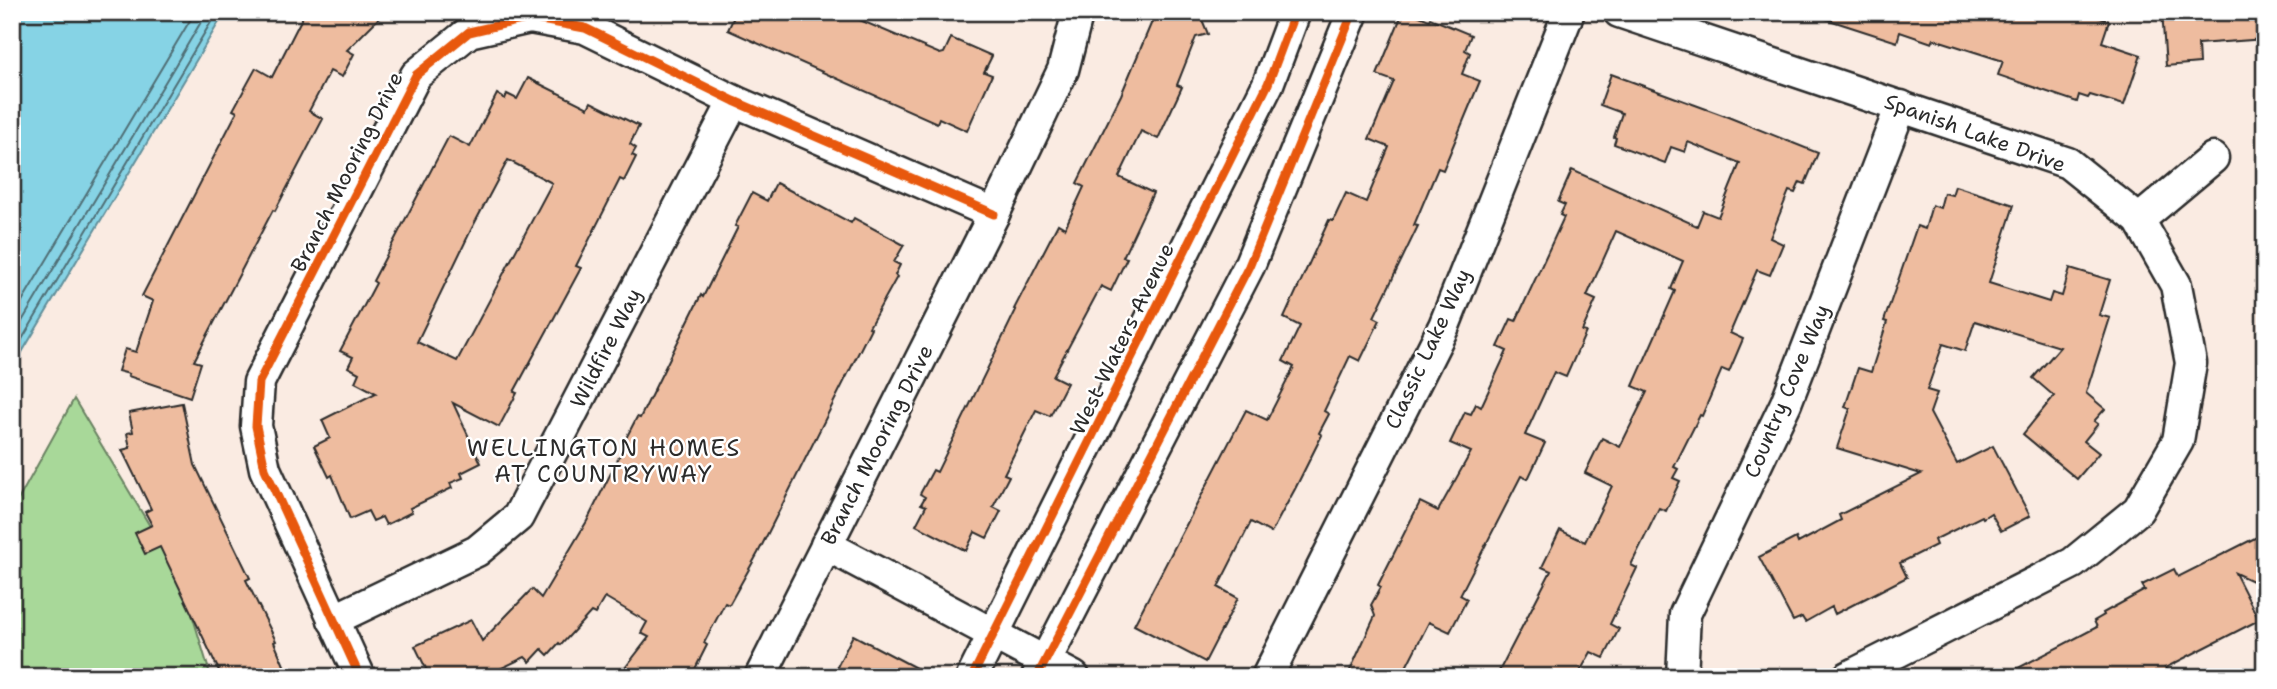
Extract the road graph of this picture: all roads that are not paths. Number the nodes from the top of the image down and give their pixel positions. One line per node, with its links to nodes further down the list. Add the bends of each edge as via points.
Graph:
1 (1078, 12): 9 (street, Branch Mooring Drive, via 1063,70)
2 (1295, 12): 13 (street, West Waters Avenue, via 1268,84)
3 (1353, 12): 14 (street, via 1249,266)
4 (1569, 12): 19 (street, Classic Lake Way, via 1444,326)
5 (1619, 12): 7 (street, Spanish Lake Drive)
6 (734, 101): 9 (street, Branch Mooring Drive); 12 (street, Wildfire Way, via 518,517 477,551); 12 (street, Branch Mooring Drive, via 584,28 530,18 469,32 416,75 258,382 256,426 265,469)
7 (1901, 106): 10 (street, Spanish Lake Drive, via 2068,163); 20 (street, Country Cove Way, via 1786,403 1685,614)
8 (2213, 158): 10 (street)
9 (994, 214): 11 (street, Branch Mooring Drive)
10 (2138, 220): 21 (street, Spanish Lake Drive, via 2176,285 2191,363 2178,441 2138,510 2074,563)
11 (826, 545): 13 (street); 16 (street, Branch Mooring Drive)
12 (332, 620): 15 (street, Branch Mooring Drive)
13 (993, 636): 14 (street); 17 (street, West Waters Avenue)
14 (1040, 669): 18 (street)
15 (360, 677)
16 (760, 677)
17 (972, 677)
18 (1074, 677)
19 (1266, 677)
20 (1682, 677)
21 (1848, 677)

